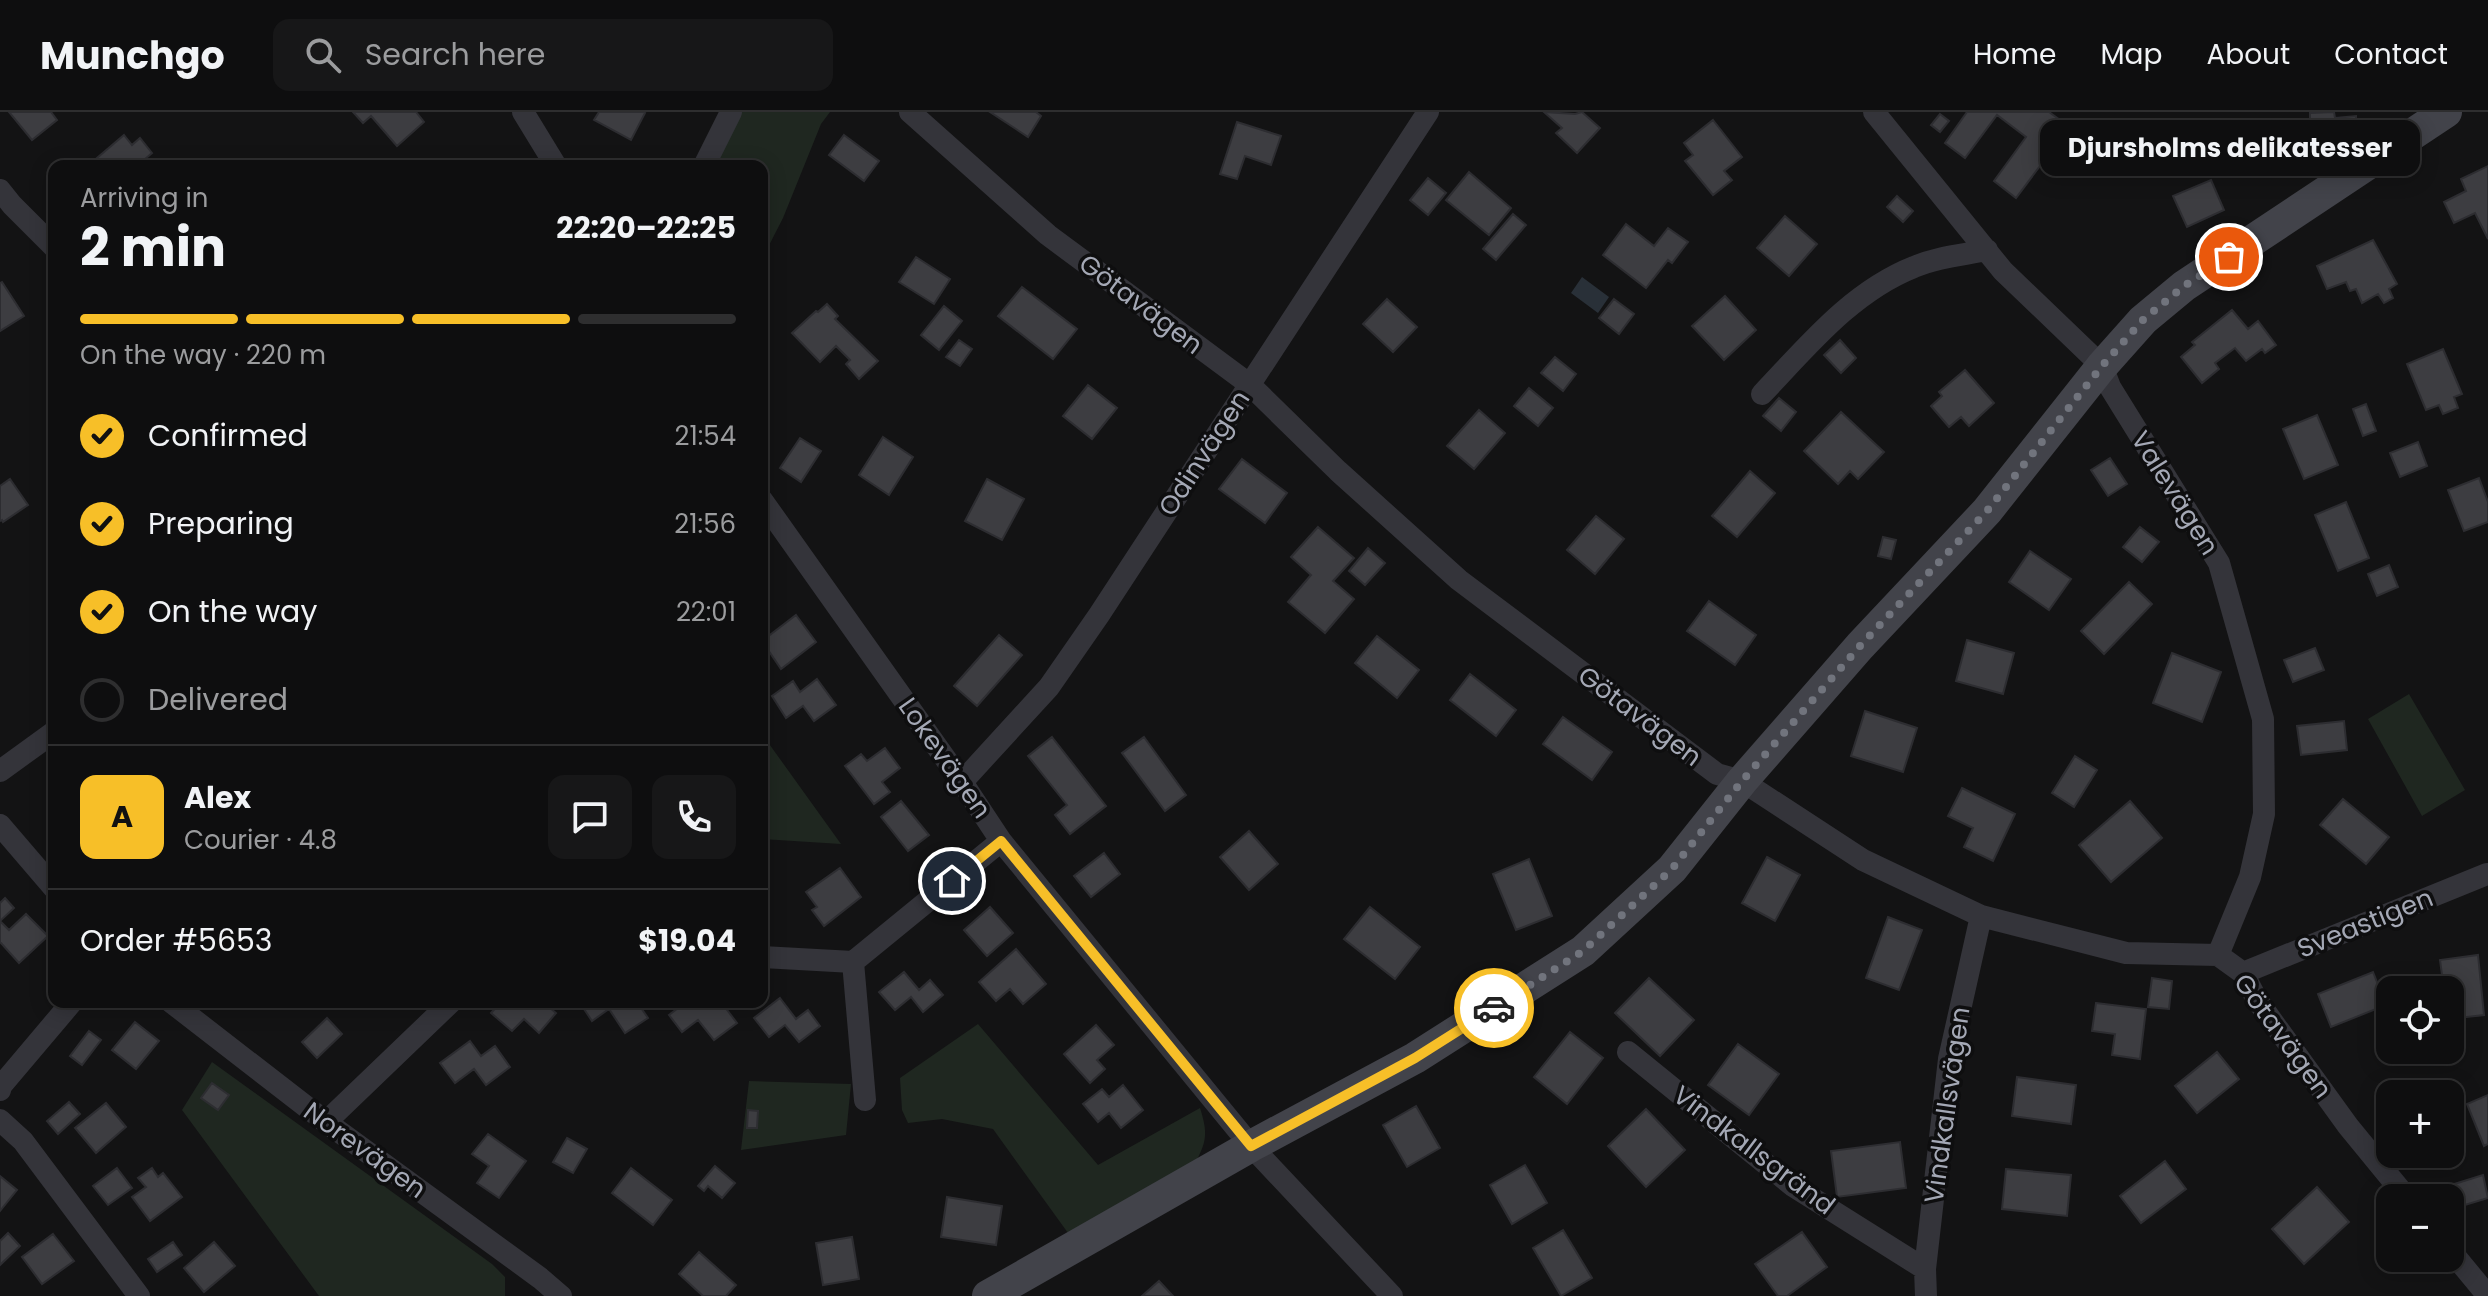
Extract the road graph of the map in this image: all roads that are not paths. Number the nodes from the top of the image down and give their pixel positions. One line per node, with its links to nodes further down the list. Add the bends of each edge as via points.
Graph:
1 (523, 112): 7 (street)
2 (731, 112): 8 (street)
3 (910, 112): 13 (street, Götavägen, via 1048,235)
4 (1428, 112): 13 (street, Odinvägen)
5 (1874, 112): 11 (street, Valevägen)
6 (2446, 112): 12 (street, via 2184,286 2143,320)
7 (552, 160)
8 (707, 160)
9 (0, 190): 10 (street)
10 (48, 241)
11 (1987, 250): 12 (street, Valevägen); 14 (street, via 1894,275 1842,312)
12 (2102, 366): 18 (street, via 1987,511); 25 (street, Valevägen, via 2219,563 2263,719 2264,814 2250,877)
13 (1249, 384): 18 (street, Götavägen, via 1459,580 1717,774); 19 (street, Odinvägen, via 1049,687)
14 (1762, 394)
15 (768, 508): 19 (street, Lokevägen)
16 (48, 736): 17 (street)
17 (0, 771)
18 (1742, 781): 24 (street, Götavägen, via 1863,860); 37 (street, via 1672,869 1583,951 1415,1058)
19 (962, 782): 21 (street, Lokevägen)
20 (0, 825): 23 (street)
21 (1001, 841): 27 (street); 37 (street, Lokevägen)
22 (2487, 874): 28 (street, Sveastigen)
23 (48, 881)
24 (1981, 916): 25 (street, Götavägen, via 2126,953); 40 (street, Vindkallsvägen, via 1949,1059)
25 (2218, 955): 28 (street, Götavägen)
26 (768, 957): 27 (street)
27 (853, 962): 34 (street)
28 (2243, 973): 38 (street, Götavägen, via 2348,1126)
29 (67, 1008): 33 (street)
30 (179, 1008): 36 (street, Norevägen)
31 (445, 1008): 36 (street)
32 (1628, 1052): 40 (street, Vindkallsgränd, via 1793,1186)
33 (0, 1090)
34 (865, 1100)
35 (0, 1120): 42 (street, via 23,1141)
36 (326, 1122): 41 (street, Norevägen)
37 (1251, 1146): 44 (street); 45 (street, Lokevägen)
38 (2396, 1184)
39 (2464, 1267): 47 (street)
40 (1925, 1269): 46 (street, Vindkallsvägen)
41 (534, 1287): 43 (street, Norevägen)
42 (139, 1296)
43 (561, 1296)
44 (988, 1296)
45 (1392, 1296)
46 (1926, 1296)
47 (2488, 1296)

